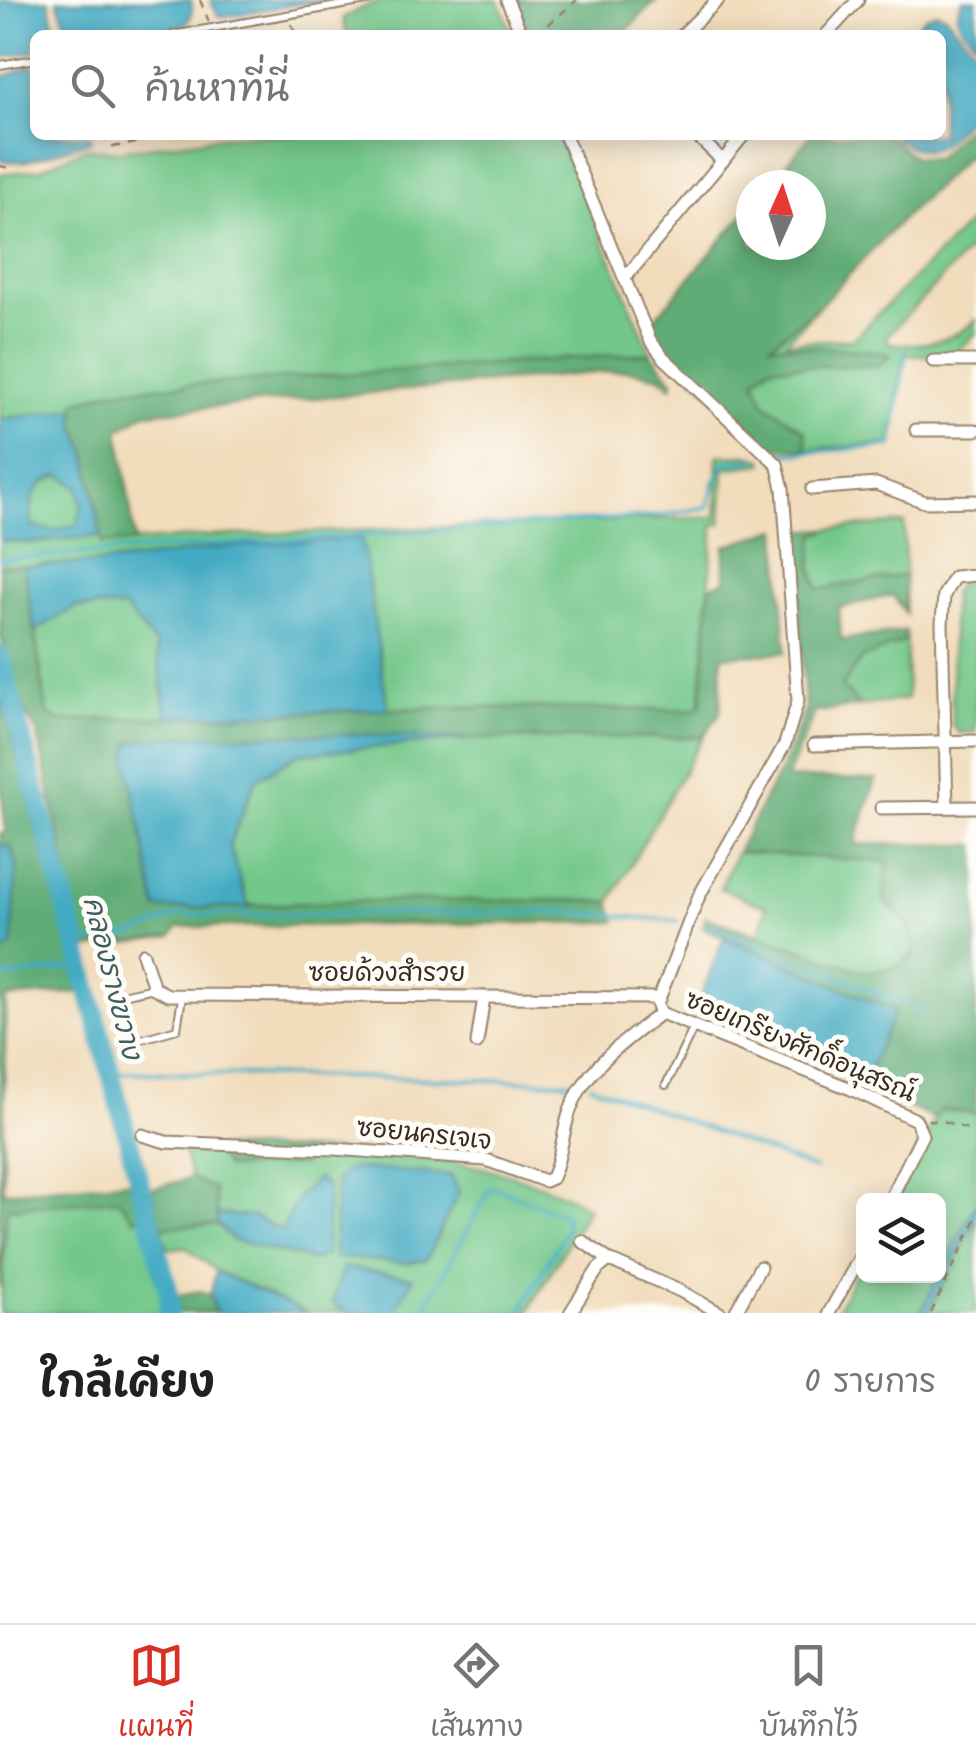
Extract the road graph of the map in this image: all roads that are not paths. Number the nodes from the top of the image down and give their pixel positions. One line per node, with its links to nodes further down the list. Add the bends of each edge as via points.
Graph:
1 (372, 0): 5 (lane)
2 (507, 0): 6 (street)
3 (718, 0): 7 (street)
4 (858, 0): 8 (street)
5 (200, 30)
6 (520, 30)
7 (687, 30)
8 (831, 30)
9 (30, 60): 10 (lane)
10 (0, 65)
11 (567, 140): 15 (street, ซอยเกรียงศักดิ์อนุสรณ์)
12 (701, 140): 14 (street)
13 (740, 140): 14 (street)
14 (723, 161): 15 (street)
15 (626, 277): 34 (street, ซอยเกรียงศักดิ์อนุสรณ์, via 650,340 781,473 798,701 785,744 699,896)
16 (976, 360): 17 (street)
17 (933, 361)
18 (916, 430): 19 (street)
19 (976, 430)
20 (812, 489): 21 (street, via 876,484 925,502)
21 (976, 501)
22 (976, 576): 23 (street, via 954,577 944,594)
23 (944, 741): 24 (street); 25 (street); 26 (street)
24 (976, 741)
25 (814, 744)
26 (948, 807): 27 (street); 28 (street)
27 (881, 808)
28 (976, 808)
29 (144, 954): 30 (street)
30 (154, 988): 31 (lane); 32 (street, ซอยด้วงสำรวย)
31 (122, 995)
32 (182, 996): 33 (street, ซอยด้วงสำรวย); 37 (lane, via 177,1030)
33 (484, 997): 34 (street, ซอยด้วงสำรวย); 38 (street)
34 (658, 998): 35 (street, ซอยเกรียงศักดิ์อนุสรณ์)
35 (662, 1013): 36 (street, ซอยเกรียงศักดิ์อนุสรณ์); 40 (street, ซอยนครเจเจ, via 584,1080 558,1166 545,1181 486,1160 166,1142)
36 (694, 1027): 39 (lane); 41 (street, ซอยเกรียงศักดิ์อนุสรณ์, via 916,1120 922,1135)
37 (142, 1038)
38 (477, 1043)
39 (666, 1085)
40 (142, 1135)
41 (893, 1193)
42 (582, 1241): 43 (street)
43 (609, 1260): 46 (street); 47 (street)
44 (856, 1264): 49 (street)
45 (760, 1267): 48 (street)
46 (570, 1313)
47 (720, 1313)
48 (736, 1313)
49 (829, 1313)

